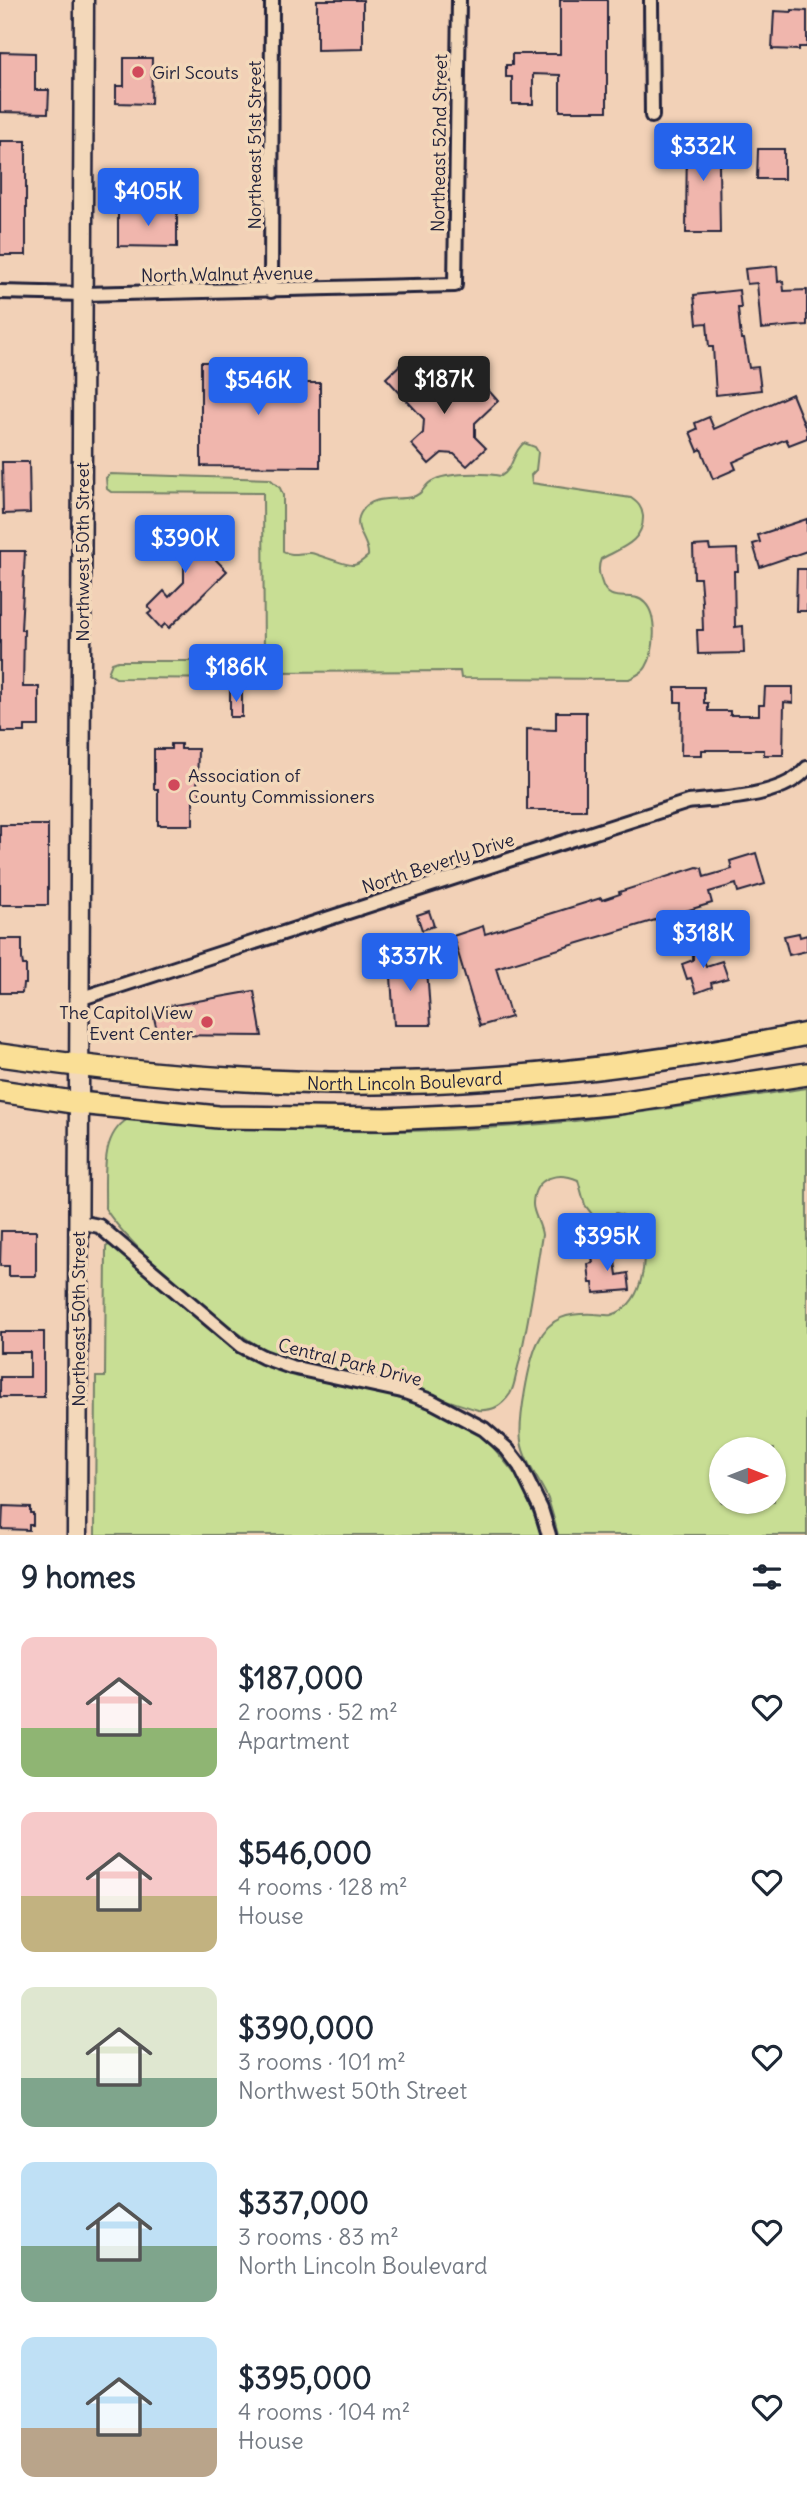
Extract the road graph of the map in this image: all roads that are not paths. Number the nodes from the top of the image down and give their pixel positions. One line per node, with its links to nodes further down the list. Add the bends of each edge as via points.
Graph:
1 (84, 0): 9 (main road, Northwest 50th Street)
2 (272, 0): 7 (street, Northeast 51st Street)
3 (459, 0): 6 (street, Northeast 52nd Street)
4 (651, 0): 5 (street)
5 (652, 116)
6 (455, 285): 7 (street, North Walnut Avenue)
7 (271, 291): 9 (street, North Walnut Avenue)
8 (0, 292): 9 (street, North Walnut Avenue)
9 (83, 294): 11 (main road, Northwest 50th Street)
10 (807, 768): 11 (street, North Beverly Drive, via 798,779 772,789 688,802)
11 (79, 999): 14 (main road, Northwest 50th Street)
12 (807, 1034): 14 (main road, North Lincoln Boulevard, via 625,1065 489,1079 223,1079)
13 (0, 1055): 14 (main road, North Lincoln Boulevard)
14 (79, 1067): 17 (main road, Northwest 50th Street)
15 (807, 1074): 17 (main road, North Lincoln Boulevard, via 619,1103 452,1117 218,1117)
16 (0, 1091): 17 (main road, North Lincoln Boulevard)
17 (79, 1103): 18 (main road, Northeast 50th Street)
18 (79, 1222): 19 (main road, Northeast 50th Street); 20 (street, Central Park Drive, via 99,1226 241,1346 291,1367 402,1391 484,1429 520,1466)
19 (77, 1535)
20 (549, 1535)

